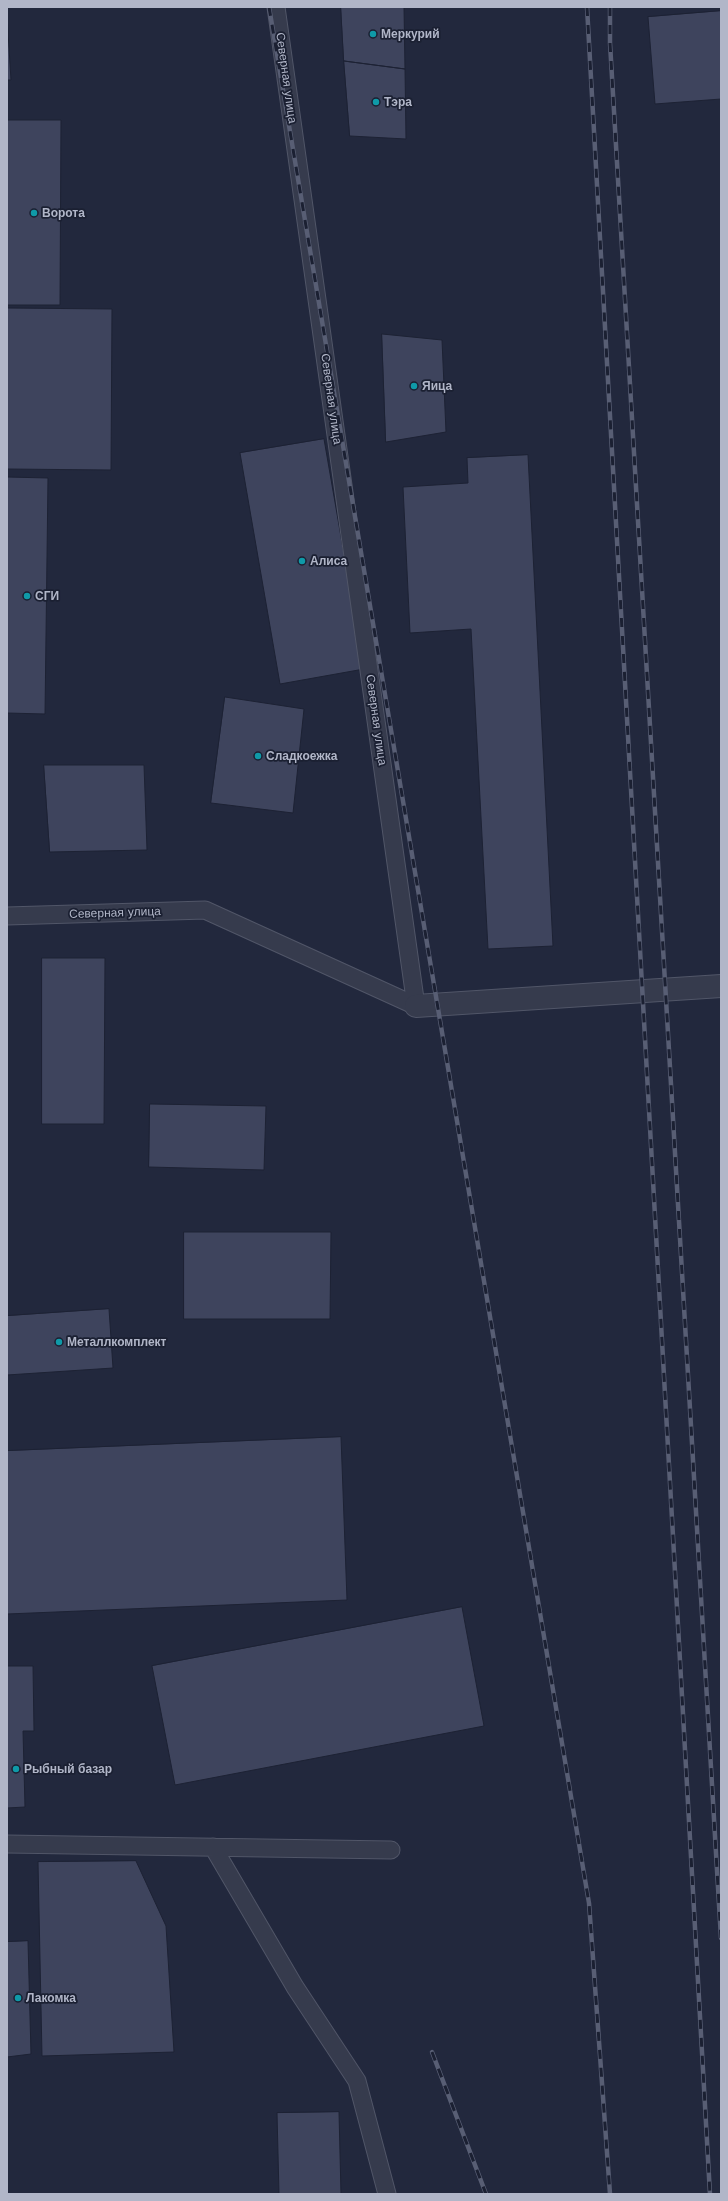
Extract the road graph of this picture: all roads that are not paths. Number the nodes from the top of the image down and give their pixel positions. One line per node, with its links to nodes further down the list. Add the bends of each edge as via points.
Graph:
1 (276, 7): 4 (lane, Северная улица)
2 (7, 916): 4 (lane, Северная улица, via 205,910)
3 (721, 986): 4 (street)
4 (416, 1006)
5 (7, 1844): 6 (lane)
6 (213, 1847): 7 (lane); 8 (lane, via 295,1988 357,2081)
7 (391, 1850)
8 (387, 2194)

